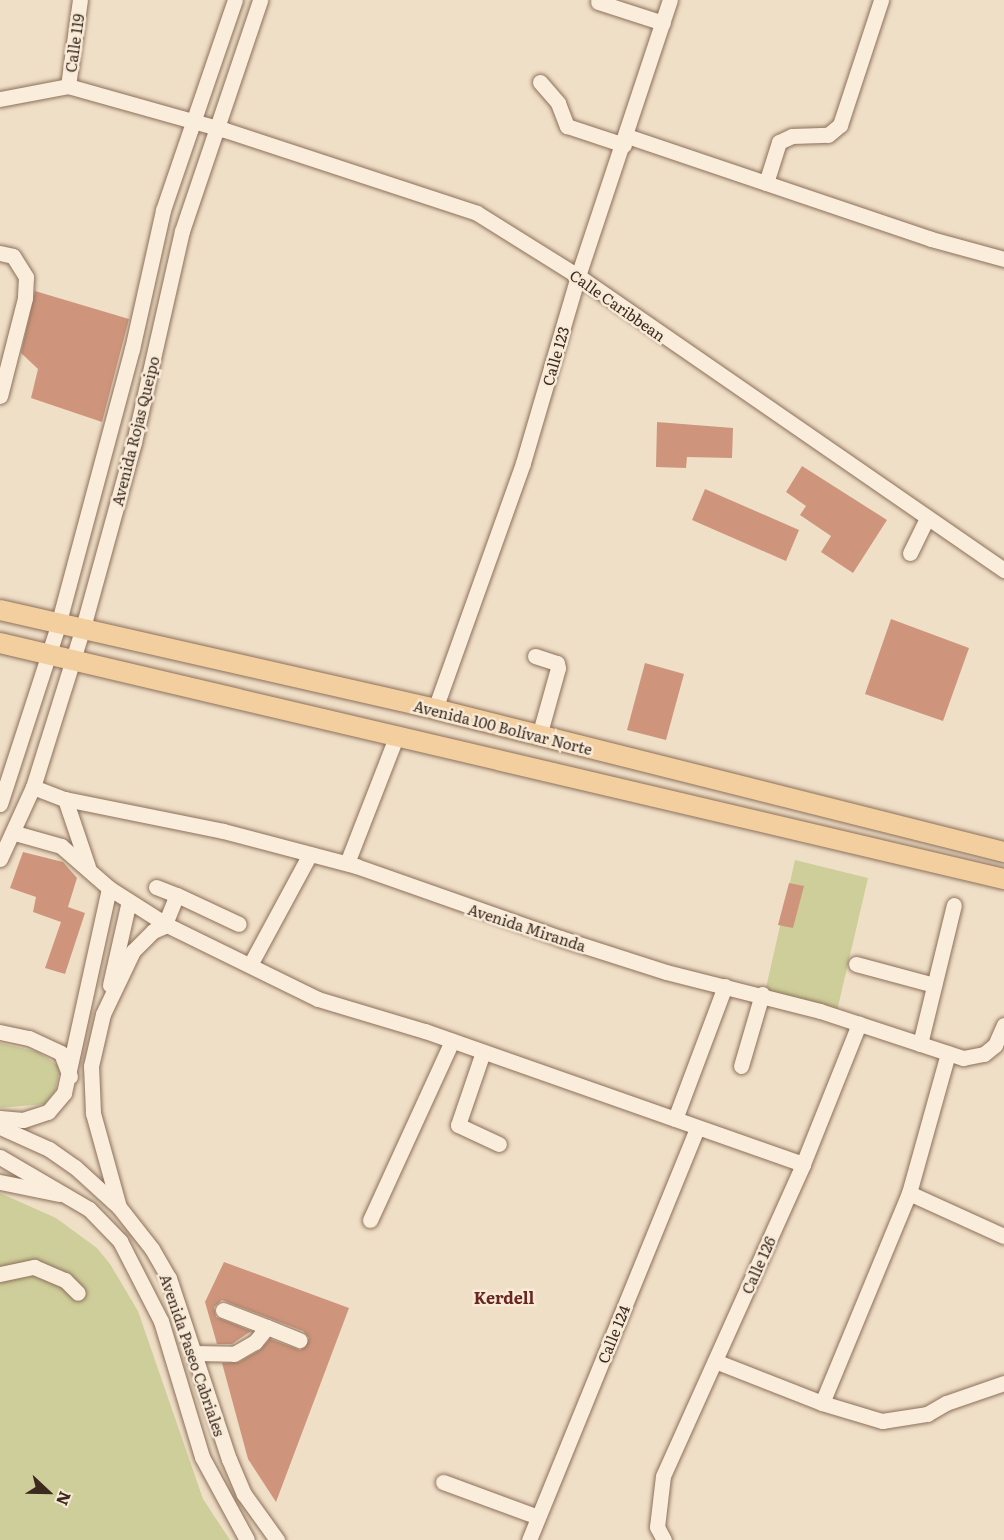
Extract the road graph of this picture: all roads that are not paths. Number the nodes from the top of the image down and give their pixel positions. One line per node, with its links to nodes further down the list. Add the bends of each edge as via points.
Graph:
1 (80, 0): 9 (street, Calle 119)
2 (236, 0): 11 (street, Avenida Rojas Queipo)
3 (260, 0): 12 (street, Avenida Rojas Queipo)
4 (670, 0): 7 (street, Calle 123)
5 (881, 0): 14 (street, via 840,125 828,135 792,136 779,142)
6 (598, 2): 7 (street)
7 (663, 23): 13 (street, Calle 123)
8 (540, 82): 13 (street, via 558,103 567,126)
9 (68, 86): 10 (street); 11 (street, Calle Caribbean)
10 (0, 99)
11 (191, 121): 12 (street, Calle Caribbean); 23 (street, Avenida Rojas Queipo, via 163,210 132,349)
12 (214, 128): 17 (street, Calle Caribbean, via 477,213); 24 (street, Avenida Rojas Queipo, via 182,231 134,442)
13 (626, 140): 14 (street); 17 (street, Calle 123)
14 (766, 183): 16 (street)
15 (0, 253): 18 (street, via 13,256 26,277 25,298)
16 (1004, 259)
17 (578, 276): 19 (street, Calle Caribbean); 29 (street, Calle 123, via 524,463)
18 (0, 396)
19 (927, 518): 20 (street); 21 (street, Calle Caribbean)
20 (910, 553)
21 (1004, 570)
22 (0, 610): 23 (main road, Avenida 100 Bolívar Norte)
23 (58, 626): 24 (main road, Avenida 100 Bolívar Norte); 26 (street, Avenida Rojas Queipo)
24 (82, 631): 28 (street, Avenida Rojas Queipo); 29 (main road, Avenida 100 Bolívar Norte)
25 (0, 643): 26 (main road, Avenida 100 Bolívar Norte)
26 (48, 655): 28 (main road, Avenida 100 Bolívar Norte); 33 (street, Avenida Rojas Queipo)
27 (535, 656): 31 (street, via 557,663 558,668)
28 (72, 661): 30 (main road, Avenida 100 Bolívar Norte); 32 (street, Avenida Rojas Queipo)
29 (435, 710): 31 (main road, Avenida 100 Bolívar Norte)
30 (397, 735): 39 (street); 41 (main road, Avenida 100 Bolívar Norte)
31 (540, 736): 36 (main road, Avenida 100 Bolívar Norte)
32 (33, 787): 34 (street, Avenida Miranda); 35 (street, Avenida Rojas Queipo)
33 (2, 796)
34 (65, 799): 37 (street, Avenida Miranda, via 223,831); 40 (street)
35 (15, 833): 38 (street, Avenida Rojas Queipo); 40 (street, via 61,846)
36 (1004, 852)
37 (310, 854): 39 (street, Avenida Miranda); 50 (street)
38 (0, 859)
39 (347, 863): 52 (street, Avenida Miranda, via 560,938)
40 (88, 867): 43 (street)
41 (1004, 879)
42 (156, 887): 44 (street)
43 (109, 888): 45 (street); 63 (street)
44 (177, 895): 47 (street); 48 (street)
45 (129, 901): 47 (street); 54 (street)
46 (954, 905): 51 (street)
47 (166, 924): 50 (street); 54 (street, via 133,951)
48 (239, 924)
49 (856, 964): 51 (street)
50 (250, 966): 58 (street, via 318,999)
51 (934, 985): 59 (street)
52 (725, 986): 53 (street, Avenida Miranda); 65 (street)
53 (762, 994): 55 (street, Avenida Miranda); 62 (street)
54 (103, 1014): 74 (street, via 91,1066 93,1113)
55 (859, 1024): 59 (street, Avenida Miranda); 70 (street, Calle 126)
56 (1004, 1025): 61 (street, Avenida Miranda, via 995,1045 984,1054 963,1058)
57 (0, 1032): 63 (street, via 29,1038 61,1053)
58 (452, 1041): 60 (street); 75 (street)
59 (920, 1044): 61 (street, Avenida Miranda)
60 (483, 1052): 65 (street); 68 (street, via 458,1125)
61 (948, 1053): 72 (street)
62 (741, 1066)
63 (70, 1076): 64 (street, via 64,1093 48,1112 23,1120)
64 (0, 1118)
65 (675, 1119): 67 (street)
66 (0, 1127): 74 (street, Avenida Paseo Cabriales, via 49,1149)
67 (697, 1128): 70 (street); 87 (street, Calle 124)
68 (499, 1144)
69 (0, 1157): 73 (street, Avenida Paseo Cabriales)
70 (803, 1164): 83 (street, Calle 126)
71 (0, 1182): 73 (street)
72 (909, 1193): 76 (street); 85 (street)
73 (69, 1196): 88 (street, Avenida Paseo Cabriales, via 89,1209 120,1241 143,1281 161,1321 202,1457)
74 (119, 1208): 82 (street, Avenida Paseo Cabriales, via 152,1249 169,1278)
75 (370, 1220)
76 (1004, 1236)
77 (0, 1274): 78 (street, via 34,1267 65,1280)
78 (78, 1293)
79 (223, 1310): 80 (street)
80 (267, 1327): 81 (street); 82 (street, via 255,1342 234,1354)
81 (299, 1340)
82 (195, 1353): 89 (street, Avenida Paseo Cabriales, via 241,1486)
83 (715, 1361): 85 (street); 91 (street, Calle 126, via 663,1476 657,1527)
84 (1004, 1383): 85 (street, via 900,1422 882,1421)
85 (822, 1403)
86 (443, 1482): 87 (street)
87 (538, 1517): 90 (street, Calle 124)
88 (248, 1540)
89 (277, 1540)
90 (529, 1540)
91 (664, 1540)

